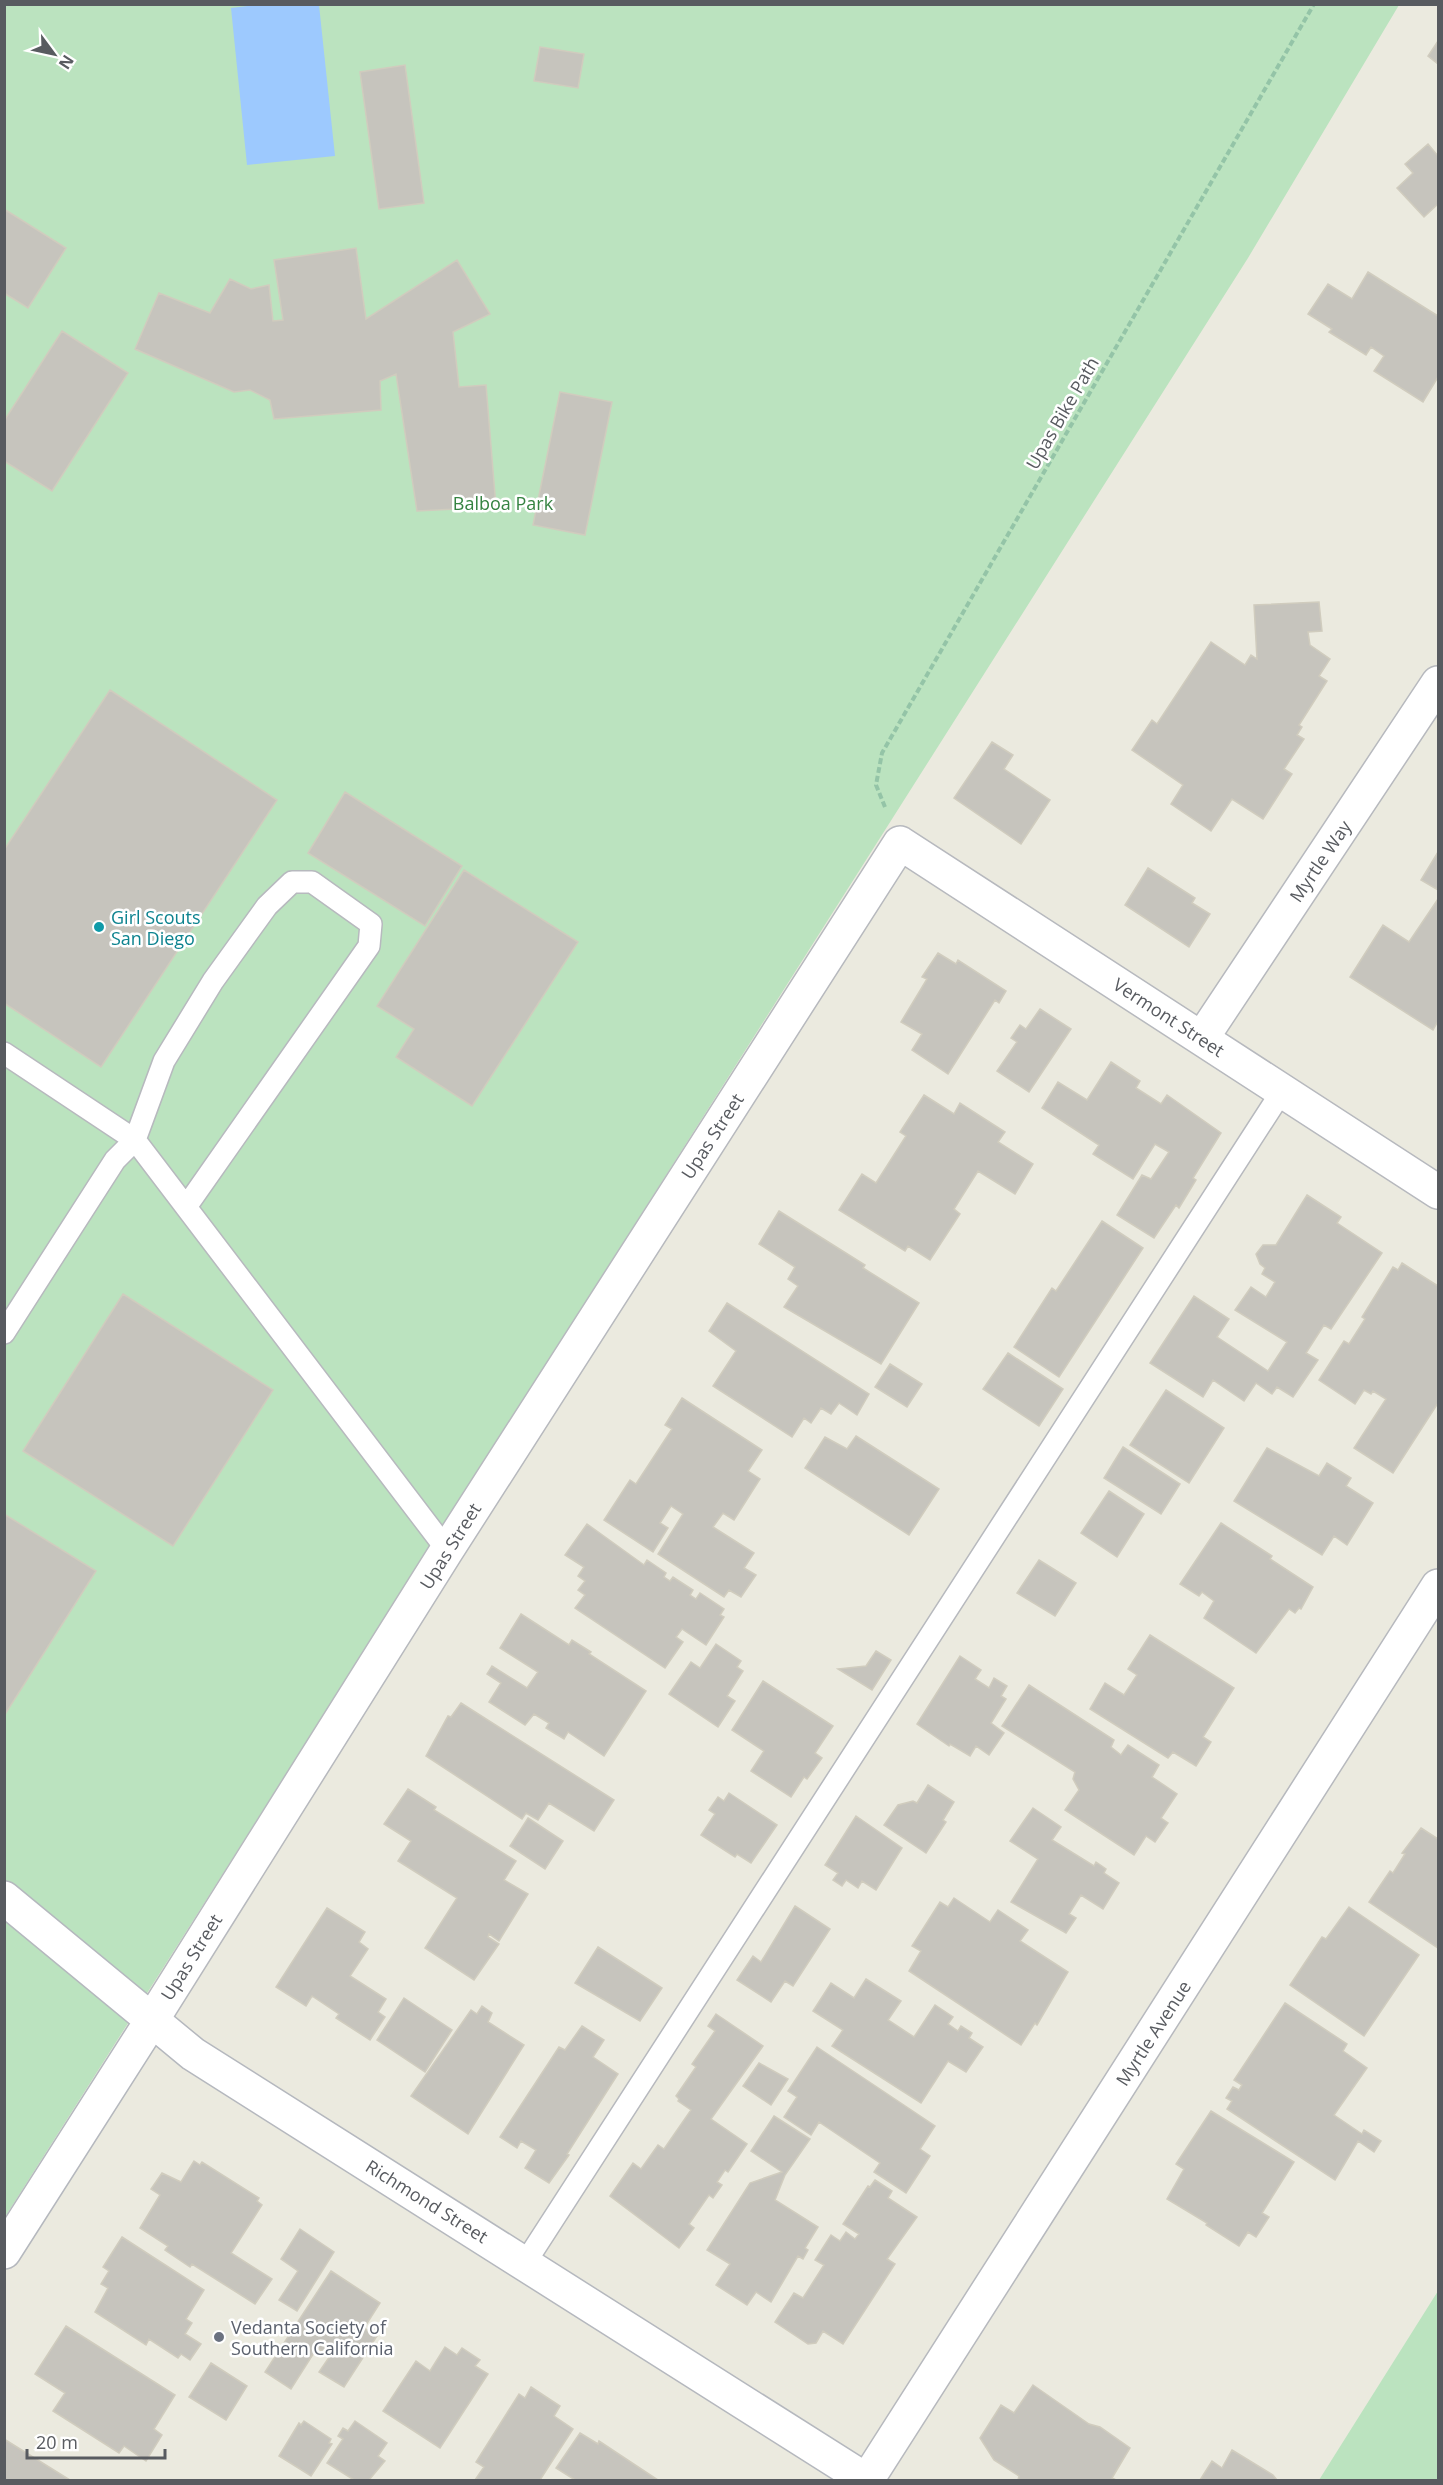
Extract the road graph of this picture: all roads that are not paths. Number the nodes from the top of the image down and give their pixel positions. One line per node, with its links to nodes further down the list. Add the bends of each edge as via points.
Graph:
1 (1438, 683): 3 (street, Myrtle Way)
2 (900, 843): 3 (street, Vermont Street); 10 (street, Upas Street)
3 (1202, 1038): 5 (street, Vermont Street)
4 (4, 1053): 6 (lane)
5 (1282, 1091): 7 (street, Vermont Street); 15 (lane)
6 (135, 1140): 8 (lane); 8 (lane, via 164,1061 213,981 267,906 292,882 312,882 371,924 369,946); 9 (lane, via 116,1160)
7 (1438, 1192)
8 (186, 1207): 10 (lane)
9 (4, 1333)
10 (447, 1550): 13 (street, Upas Street)
11 (1438, 1586): 16 (street, Myrtle Avenue)
12 (4, 1898): 13 (street, Richmond Street)
13 (152, 2020): 14 (street, Upas Street); 15 (street, Richmond Street, via 193,2055)
14 (4, 2252)
15 (525, 2263): 16 (street, Richmond Street)
16 (867, 2481)

